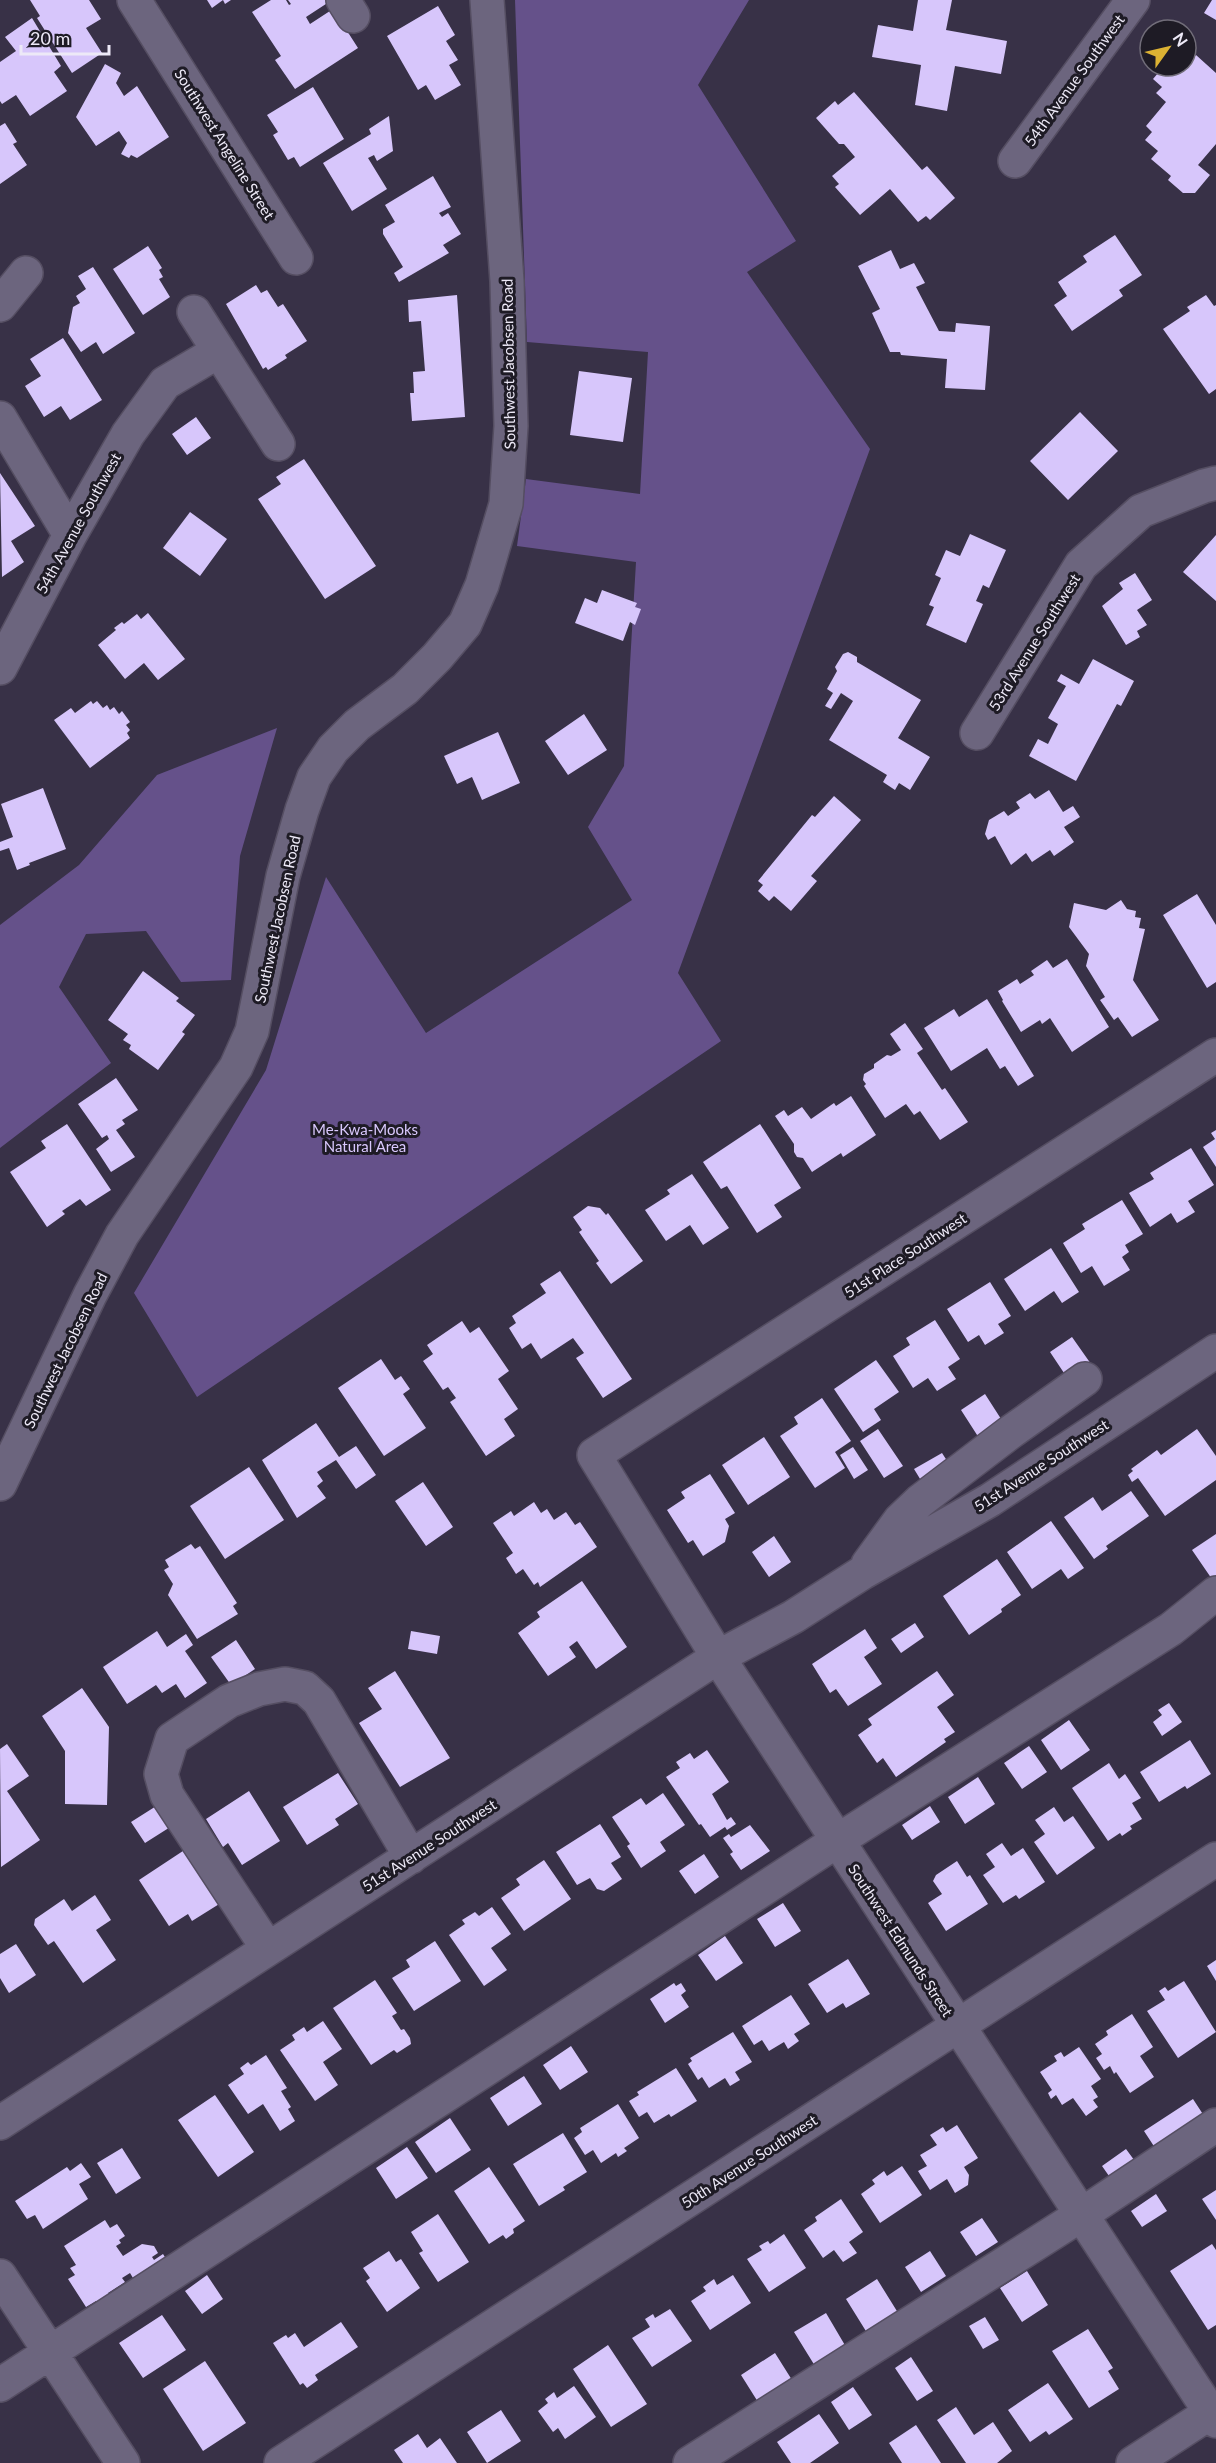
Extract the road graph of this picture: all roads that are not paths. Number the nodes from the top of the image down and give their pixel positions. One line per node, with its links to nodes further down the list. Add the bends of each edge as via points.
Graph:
1 (134, 0): 5 (street, Southwest Angeline Street)
2 (487, 0): 20 (street, Southwest Jacobsen Road, via 507,281 512,426 506,504 482,585 465,624 437,657 357,725 333,749 314,777 283,876 252,1031 236,1067 122,1235)
3 (1132, 0): 4 (street, 54th Avenue Southwest)
4 (1015, 161)
5 (296, 258)
6 (26, 273): 7 (street)
7 (0, 305)
8 (194, 312): 9 (street)
9 (219, 351): 11 (street); 13 (street, 54th Avenue Southwest, via 165,383 128,434)
10 (0, 418): 13 (street)
11 (278, 444)
12 (1216, 483): 15 (street, 53rd Avenue Southwest, via 1141,511 1081,565)
13 (70, 535): 14 (street, 54th Avenue Southwest)
14 (0, 668)
15 (977, 733)
16 (1216, 1055): 19 (street, 51st Place Southwest)
17 (1216, 1351): 21 (street, 51st Avenue Southwest, via 990,1500)
18 (1085, 1379): 21 (street, 51st Avenue Southwest, via 920,1501 900,1520)
19 (594, 1455): 23 (street, Southwest Edmunds Street)
20 (0, 1484)
21 (862, 1573): 23 (street, 51st Avenue Southwest, via 793,1617)
22 (1216, 1593): 24 (street, via 1171,1629)
23 (718, 1657): 24 (street, Southwest Edmunds Street); 25 (street, 51st Avenue Southwest)
24 (837, 1841): 28 (street, Southwest Edmunds Street); 33 (street)
25 (411, 1857): 27 (street, 51st Avenue Southwest); 27 (street, via 319,1701 305,1688 285,1684 229,1701 172,1739 161,1774 167,1795)
26 (1216, 1859): 28 (street, 50th Avenue Southwest)
27 (268, 1949): 29 (street, 51st Avenue Southwest)
28 (957, 2026): 31 (street, Southwest Edmunds Street); 37 (street, 50th Avenue Southwest)
29 (0, 2124)
30 (1216, 2125): 31 (street)
31 (1081, 2215): 35 (street, Southwest Edmunds Street); 38 (street)
32 (0, 2276): 33 (street)
33 (50, 2352): 34 (street); 36 (street)
34 (0, 2385)
35 (1214, 2414): 39 (street)
36 (123, 2463)
37 (281, 2463)
38 (690, 2463)
39 (1133, 2463)

